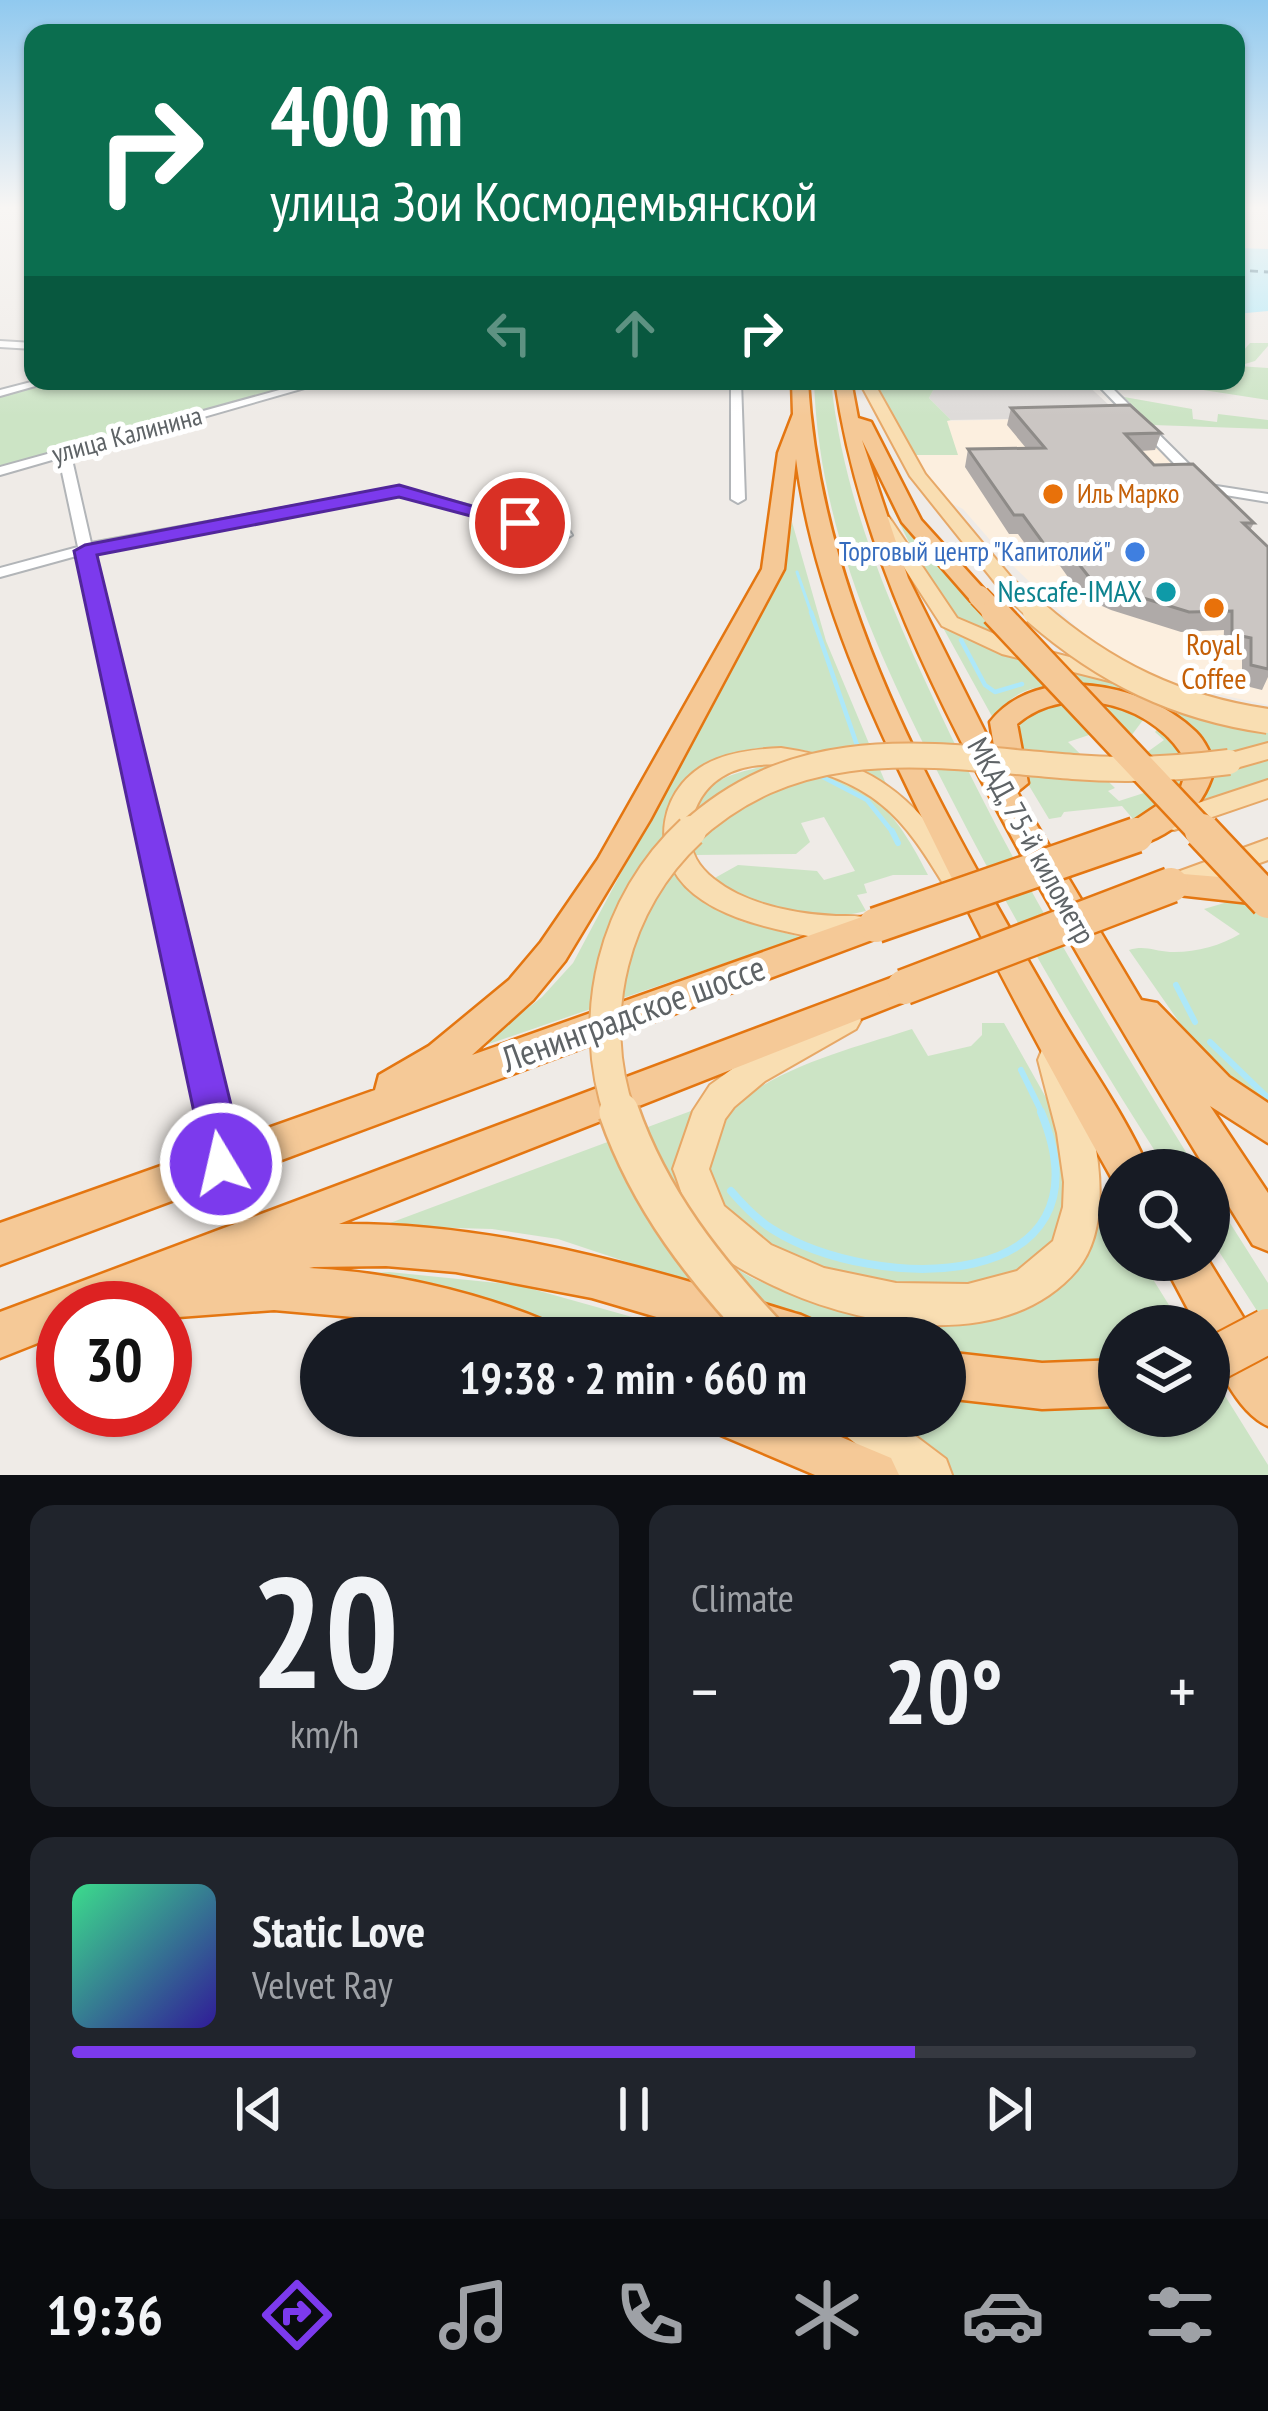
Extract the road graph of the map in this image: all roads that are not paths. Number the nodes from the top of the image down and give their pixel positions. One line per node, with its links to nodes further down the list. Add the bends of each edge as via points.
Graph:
1 (292, 390): 9 (street, улица Калинина)
2 (736, 390): 13 (street)
3 (800, 390): 8 (highway)
4 (845, 390): 11 (highway, МКАД, 75-й километр)
5 (848, 390): 25 (highway, bridge, via 912,522)
6 (870, 390): 18 (main road, bridge, via 949,519 1030,609 1093,662 1173,701)
7 (1108, 390): 12 (street, via 1206,488)
8 (800, 416): 27 (highway, via 815,529 836,596); 32 (highway, via 784,447 783,526 773,568 559,948 474,1035)
9 (64, 453): 10 (street, улица Калинина); 15 (street)
10 (0, 470)
11 (866, 493): 17 (main road, via 937,611 966,632 1092,672); 23 (highway, МКАД, 75-й километр, via 902,593)
12 (1268, 498)
13 (738, 500)
14 (565, 535): 15 (street, via 399,491)
15 (85, 551): 16 (street); 34 (street)
16 (0, 573)
17 (1268, 710)
18 (1268, 721)
19 (1268, 751): 43 (main road, bridge, via 1163,772 916,754 813,763 727,801 659,863 607,978 617,1110 667,1218)
20 (1268, 789): 21 (main road, Ленинградское шоссе)
21 (1136, 835): 23 (highway, via 1199,785 1191,743 1163,717 1128,701 1044,693 1003,722); 26 (highway, Ленинградское шоссе, bridge)
22 (1268, 849): 24 (main road)
23 (1036, 856): 28 (highway, МКАД, 75-й километр)
24 (1171, 886): 25 (highway); 29 (highway, bridge)
25 (1268, 897)
26 (876, 925): 27 (main road, via 783,922 710,890 679,850 676,822 688,795 724,767 757,758 793,757 849,771 911,817); 32 (highway, Ленинградское шоссе)
27 (999, 942): 30 (highway)
28 (1104, 972): 31 (highway, via 1216,1089); 35 (highway, МКАД, 75-й километр)
29 (904, 987): 30 (main road, via 752,1073 710,1110 693,1159 699,1198 721,1235 759,1263 855,1294 934,1305 998,1301 1048,1277 1074,1239 1082,1194 1078,1146); 37 (highway)
30 (1046, 1034): 33 (highway)
31 (1268, 1125)
32 (297, 1135): 34 (highway, Ленинградское шоссе)
33 (1116, 1149)
34 (221, 1164): 36 (highway, Ленинградское шоссе)
35 (1268, 1230)
36 (0, 1244)
37 (164, 1272): 38 (highway); 42 (highway, via 300,1246 467,1248)
38 (141, 1281)
39 (1196, 1281): 48 (highway)
40 (192, 1292): 41 (highway, via 308,1288)
41 (468, 1317)
42 (731, 1317)
43 (748, 1317)
44 (1268, 1331): 45 (highway, bridge)
45 (1230, 1351)
46 (966, 1377): 47 (highway)
47 (1098, 1384)
48 (1268, 1402)
49 (783, 1437): 51 (highway)
50 (882, 1437): 52 (main road)
51 (874, 1475)
52 (930, 1475)

